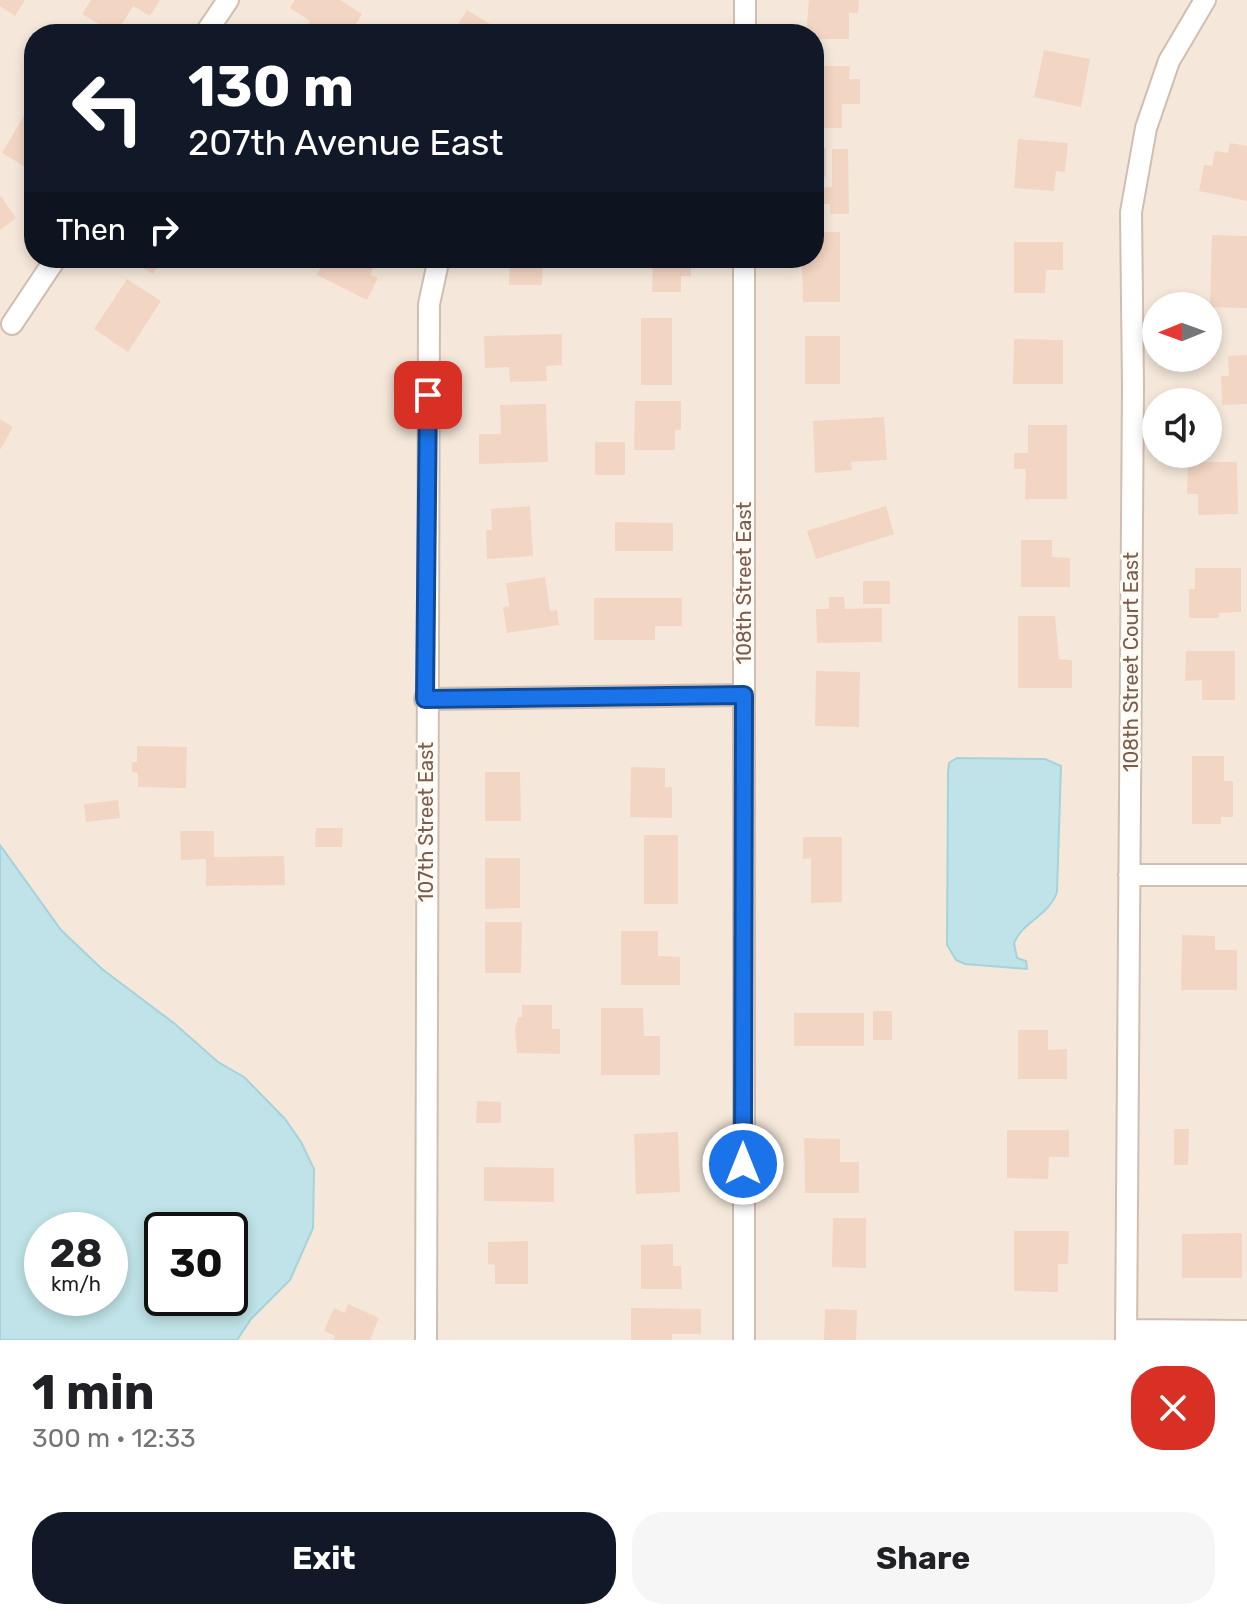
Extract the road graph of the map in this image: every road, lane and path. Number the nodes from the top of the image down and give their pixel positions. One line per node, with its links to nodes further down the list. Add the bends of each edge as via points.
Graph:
1 (228, 0): 4 (street)
2 (745, 0): 5 (street)
3 (1205, 0): 12 (street, 108th Street Court East, via 1169,61 1133,186)
4 (212, 24)
5 (745, 24)
6 (49, 268): 9 (street)
7 (437, 268): 11 (street, 107th Street East, via 429,304)
8 (744, 268): 10 (street, 108th Street East)
9 (12, 324)
10 (744, 695): 11 (street); 17 (street, 108th Street East)
11 (425, 699): 16 (street, 107th Street East)
12 (1129, 875): 13 (street); 15 (street, 108th Street Court East)
13 (1247, 875)
14 (1247, 1331): 15 (street)
15 (1126, 1335)
16 (426, 1340)
17 (744, 1340)

